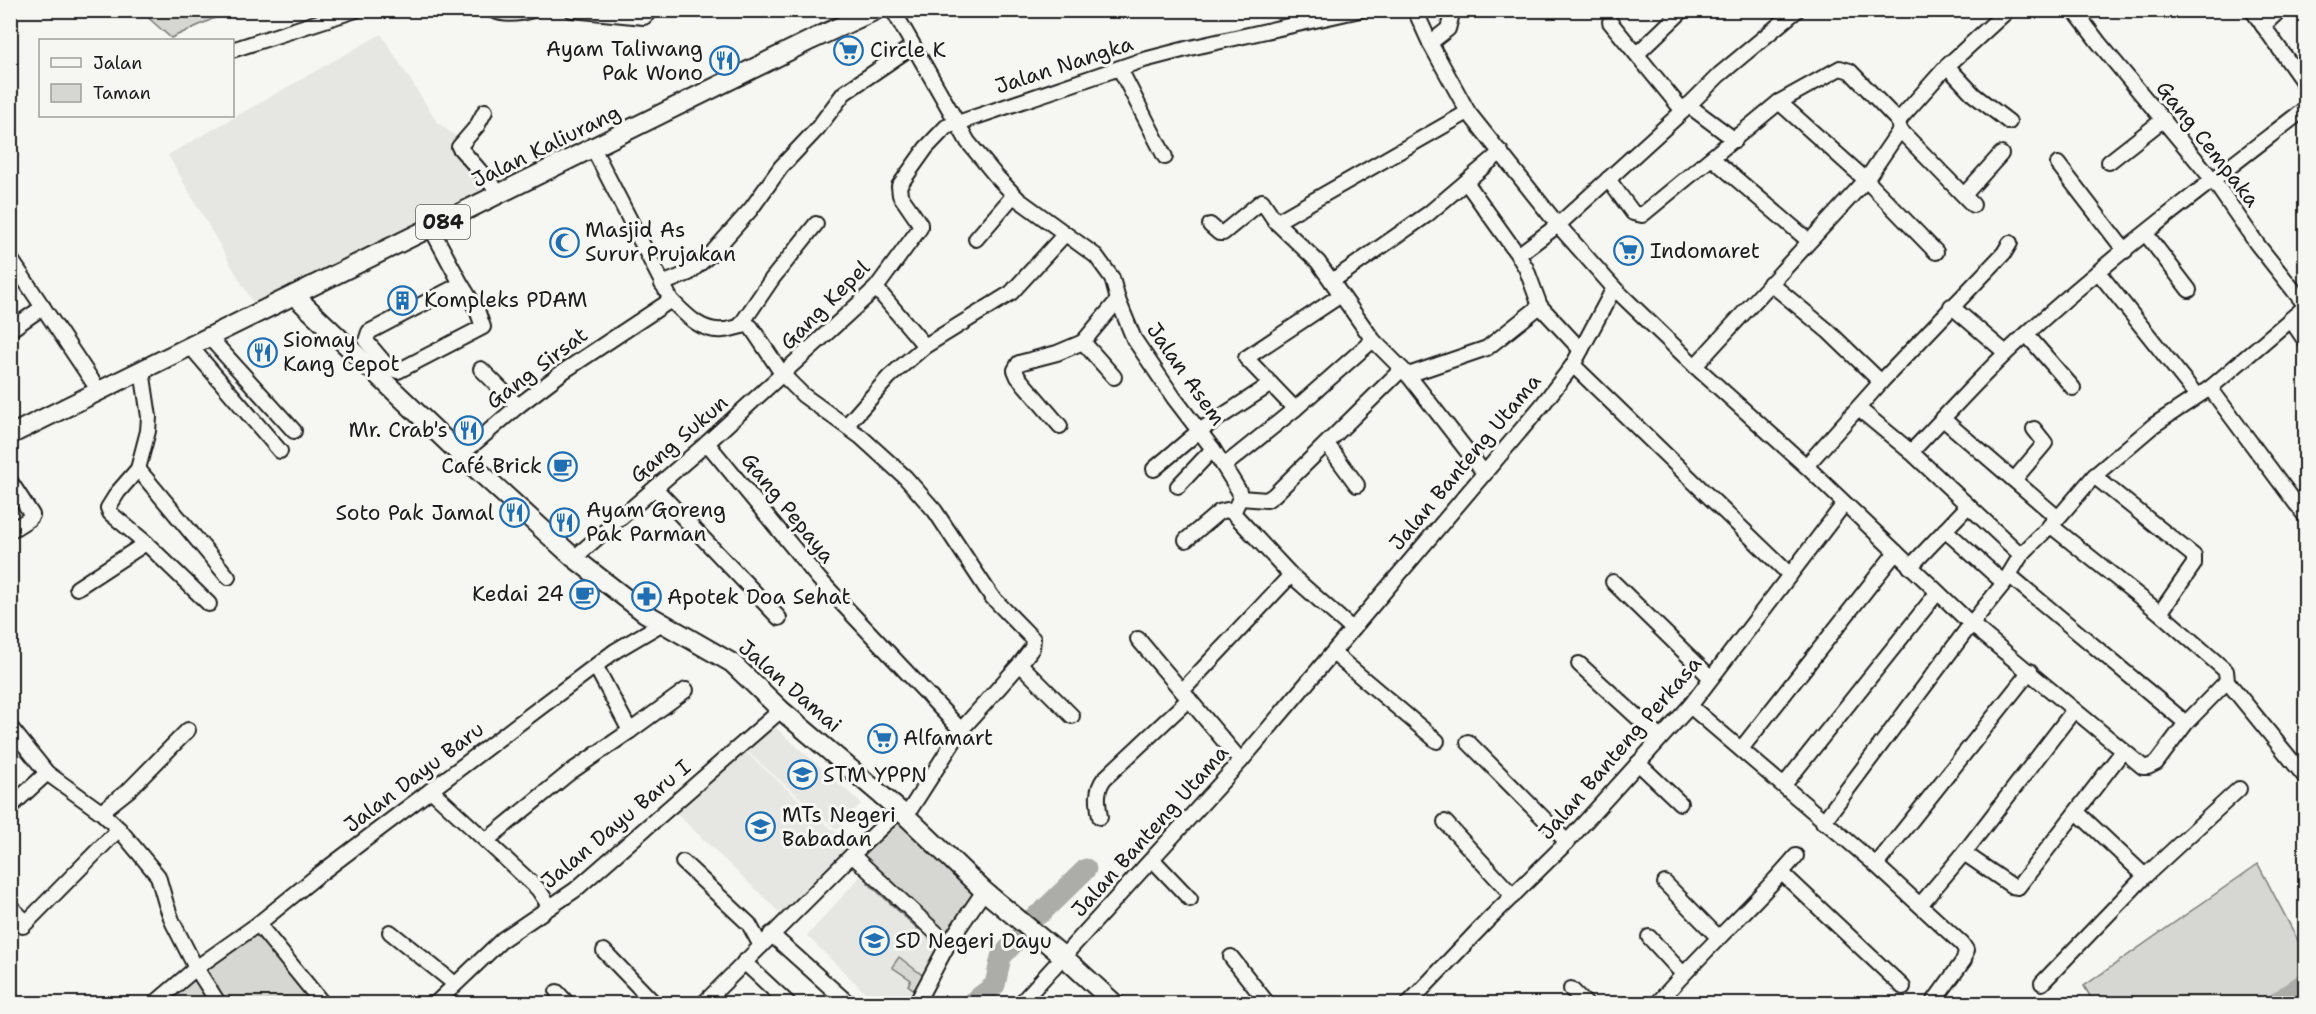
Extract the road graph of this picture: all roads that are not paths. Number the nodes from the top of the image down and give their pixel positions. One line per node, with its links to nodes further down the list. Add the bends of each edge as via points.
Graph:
1 (356, 10): 21 (street)
2 (492, 10): 3 (street, via 500,14)
3 (533, 10)
4 (572, 10): 5 (street, via 644,17)
5 (651, 10)
6 (876, 10): 36 (main road, Jalan Kaliurang / 084)
7 (893, 10): 20 (street, Jalan Asem)
8 (1360, 10): 24 (street, Jalan Nangka, via 1190,48)
9 (1415, 10): 19 (street)
10 (1453, 10): 19 (street, via 1448,29)
11 (1683, 10): 22 (street)
12 (1797, 10): 27 (street)
13 (2008, 10): 23 (street)
14 (2074, 10): 31 (street, Gang Cempaka)
15 (2252, 10): 18 (street)
16 (2280, 10): 18 (street)
17 (1610, 22): 22 (street)
18 (2263, 26): 25 (street)
19 (1430, 43): 30 (street)
20 (913, 46): 33 (street, Jalan Asem); 67 (street, via 844,93 712,253 689,273)
21 (234, 49)
22 (1637, 54): 27 (street)
23 (1947, 66): 32 (street, via 1974,95); 34 (street)
24 (1120, 69): 33 (street, Jalan Nangka); 39 (street)
25 (2306, 87)
26 (1779, 102): 34 (street, via 1833,70 1846,69); 35 (street); 44 (street)
27 (1685, 108): 35 (street); 43 (street)
28 (2306, 108): 45 (street)
29 (485, 111): 47 (street, via 459,147)
30 (1468, 112): 37 (street); 49 (street)
31 (2164, 119): 41 (street); 45 (street, Gang Cempaka)
32 (2009, 122)
33 (958, 123): 48 (street, Jalan Asem, via 968,142); 68 (street, Gang Kepel, via 946,127 926,148 899,186 900,195 920,228)
34 (1899, 125): 38 (street, via 1968,200); 44 (street)
35 (1735, 140): 40 (street)
36 (593, 148): 47 (main road, Jalan Kaliurang / 084); 67 (street)
37 (1501, 152): 46 (street); 52 (street)
38 (2001, 154)
39 (1166, 157)
40 (1713, 159): 43 (street, via 1642,215 1633,213); 57 (street)
41 (2109, 162)
42 (2058, 164): 59 (street)
43 (1608, 179): 52 (street)
44 (1866, 180): 57 (street); 60 (street)
45 (2213, 180): 55 (street); 77 (street, Gang Cempaka)
46 (1466, 182): 61 (street); 64 (street, via 1428,214)
47 (500, 194): 53 (main road, Jalan Kaliurang / 084)
48 (1013, 196): 54 (street, Jalan Asem); 56 (street)
49 (1276, 222): 51 (street, via 1262,201 1223,233); 64 (street)
50 (816, 225): 80 (street)
51 (1210, 225)
52 (1558, 225): 61 (street); 69 (street)
53 (431, 228): 66 (street); 72 (main road, Jalan Kaliurang / 084)
54 (1065, 234): 70 (street, Jalan Asem, via 1096,256); 88 (street, via 1011,293)
55 (2146, 234): 59 (street); 71 (street)
56 (976, 239)
57 (1809, 241): 65 (street)
58 (2010, 243): 76 (street)
59 (2125, 251): 63 (street)
60 (1936, 252)
61 (1518, 255): 75 (street)
62 (10, 258): 78 (street)
63 (2099, 273): 82 (street); 103 (street)
64 (1332, 281): 73 (street)
65 (1770, 283): 92 (street); 98 (street)
66 (461, 284): 66 (street, via 369,332 366,341 389,368 398,371 482,328 484,324)
67 (662, 284): 74 (street)
68 (876, 288): 88 (street); 96 (street, Gang Kepel)
69 (1614, 288): 89 (street, Jalan Banteng Utama); 92 (street)
70 (1115, 290): 85 (street); 112 (street, Jalan Asem, via 1134,339)
71 (2189, 290)
72 (294, 295): 83 (main road, Jalan Kaliurang / 084); 119 (main road, Jalan Damai)
73 (1341, 295): 84 (street); 99 (street, via 1246,358)
74 (671, 300): 80 (street, via 704,327 716,331); 104 (street, Gang Sirsat, via 582,358)
75 (1540, 306): 89 (street); 95 (street, via 1486,348)
76 (1951, 306): 90 (street); 98 (street)
77 (2306, 306): 79 (street)
78 (44, 307): 81 (street); 102 (street)
79 (2291, 320): 86 (street); 101 (street)
80 (740, 326): 96 (street, via 751,327)
81 (10, 330)
82 (2027, 335): 90 (street); 100 (street)
83 (209, 337): 87 (main road, Jalan Kaliurang / 084); 111 (street)
84 (1373, 340): 95 (street); 105 (street)
85 (1083, 342): 97 (street); 109 (street, via 1019,363 1015,370)
86 (2306, 342)
87 (190, 346): 94 (main road, Jalan Kaliurang / 084); 117 (street)
88 (925, 346): 108 (street, via 889,377)
89 (1581, 350): 91 (street, Jalan Banteng Utama)
90 (2006, 353): 107 (street)
91 (1572, 365): 124 (street, Jalan Banteng Utama); 146 (street)
92 (1695, 366): 121 (street)
93 (481, 369): 104 (street)
94 (142, 370): 102 (main road, Jalan Kaliurang / 084); 122 (street, via 149,424)
95 (1405, 372): 115 (street); 124 (street)
96 (783, 375): 108 (street); 114 (street, Gang Sukun)
97 (1114, 377)
98 (1881, 382): 106 (street)
99 (1271, 384): 105 (street); 112 (street)
100 (2073, 388)
101 (2210, 388): 103 (street); 135 (street)
102 (99, 391): 113 (main road, Jalan Kaliurang / 084)
103 (2197, 396): 125 (street, via 2154,425)
104 (518, 406): 119 (street, Gang Sirsat)
105 (1295, 409): 120 (street)
106 (1858, 409): 118 (street); 121 (street)
107 (1943, 419): 118 (street); 126 (street)
108 (846, 426): 160 (street, via 905,477 935,512 992,597 1031,636 1032,648)
109 (1060, 426)
110 (2034, 429): 126 (street, via 2045,443)
111 (294, 431)
112 (1199, 431): 116 (street, Jalan Asem); 123 (street)
113 (10, 435)
114 (707, 443): 130 (street, Gang Sukun); 175 (street, Gang Pepaya, via 819,579)
115 (1327, 444): 128 (street); 131 (street, via 1267,500)
116 (1213, 448): 120 (street, Jalan Asem); 129 (street)
117 (280, 451)
118 (1911, 452): 133 (street)
119 (461, 455): 143 (main road, Jalan Damai)
120 (1224, 466): 131 (street, Jalan Asem)
121 (1806, 466): 132 (street)
122 (138, 469): 140 (street, via 109,505 109,511); 147 (street)
123 (1154, 469)
124 (1485, 474): 157 (street, Jalan Banteng Utama)
125 (2094, 476): 136 (street); 153 (street, via 2194,556 2194,564)
126 (2014, 480): 136 (street)
127 (10, 481): 138 (street, via 31,517)
128 (1357, 485)
129 (1178, 486)
130 (655, 488): 143 (street, Gang Sukun); 154 (street)
131 (1240, 498): 134 (street)
132 (1844, 504): 141 (street); 146 (street, Jalan Banteng Perkasa)
133 (1968, 506): 137 (street); 142 (street)
134 (1233, 513): 139 (street, via 1222,510); 145 (street)
135 (2306, 517)
136 (2054, 521): 142 (street); 153 (street)
137 (1945, 530): 144 (street); 148 (street)
138 (10, 531)
139 (1186, 540)
140 (146, 543): 150 (street); 152 (street)
141 (1896, 552): 144 (street); 180 (street)
142 (2021, 555): 148 (street)
143 (574, 558): 155 (main road, Jalan Damai)
144 (1910, 567): 151 (street)
145 (1291, 575): 157 (street); 167 (street)
146 (1790, 575): 164 (street, Jalan Banteng Perkasa)
147 (228, 577)
148 (2006, 579): 156 (street); 172 (street)
149 (1613, 582): 164 (street)
150 (77, 588)
151 (1937, 593): 156 (street); 186 (street)
152 (209, 603)
153 (2160, 613): 165 (street, via 2226,671)
154 (779, 618)
155 (661, 624): 162 (street, Jalan Dayu Baru); 169 (main road, Jalan Damai, via 732,663)
156 (1971, 624): 163 (street); 196 (street)
157 (1352, 629): 159 (street, Jalan Banteng Utama)
158 (1137, 639): 167 (street)
159 (1333, 653): 178 (street); 182 (street, Jalan Banteng Utama)
160 (1020, 664): 171 (street); 175 (street)
161 (1579, 664): 177 (street)
162 (596, 667): 176 (street); 188 (street, Jalan Dayu Baru)
163 (2030, 671): 170 (street); 205 (street)
164 (1711, 678): 168 (street, Jalan Banteng Perkasa)
165 (2227, 681): 172 (street); 185 (street)
166 (686, 690): 176 (street)
167 (1185, 695): 182 (street); 194 (street, via 1104,779 1097,802)
168 (1690, 706): 177 (street, Jalan Banteng Perkasa); 180 (street)
169 (781, 710): 193 (main road, Jalan Damai); 214 (street, Jalan Dayu Baru I, via 575,890)
170 (2074, 710): 181 (street); 200 (street)
171 (1072, 716)
172 (2186, 723): 181 (street, via 2156,764 2148,768)
173 (10, 727): 184 (street)
174 (188, 730): 191 (street, via 130,789)
175 (961, 730): 193 (street)
176 (630, 731): 198 (street, via 569,773)
177 (1660, 738): 183 (street, Jalan Banteng Perkasa)
178 (1437, 741)
179 (1468, 742): 199 (street)
180 (1741, 749): 186 (street)
181 (2123, 751): 192 (street)
182 (1241, 761): 203 (street, Jalan Banteng Utama)
183 (1638, 763): 189 (street); 199 (street, Jalan Banteng Perkasa)
184 (47, 773): 190 (street); 191 (street)
185 (2306, 778)
186 (1784, 785): 196 (street)
187 (2240, 789): 207 (street)
188 (431, 790): 198 (street, Jalan Dayu Baru I); 215 (street, Jalan Dayu Baru)
189 (1680, 803)
190 (10, 807)
191 (101, 812): 197 (street)
192 (2077, 812): 200 (street, via 2018,887); 207 (street)
193 (903, 813): 201 (street); 209 (main road, Jalan Damai)
194 (1101, 817)
195 (1445, 822): 210 (street)
196 (1823, 822): 205 (street)
197 (119, 829): 213 (street, via 25,924); 226 (street, via 158,876 165,904)
198 (487, 840): 214 (street, Jalan Dayu Baru I, via 538,889)
199 (1567, 842): 210 (street, Jalan Banteng Perkasa)
200 (1964, 853): 212 (street)
201 (852, 855): 217 (street); 220 (street)
202 (1796, 856): 206 (street)
203 (1153, 860): 211 (street); 223 (street, Jalan Banteng Utama)
204 (683, 862): 221 (street, via 749,924)
205 (1876, 865): 212 (street)
206 (1782, 873): 219 (street); 230 (street)
207 (2145, 876): 228 (street)
208 (1665, 883): 219 (street)
209 (984, 891): 220 (street); 223 (main road, Jalan Damai)
210 (1514, 896): 246 (street, Jalan Banteng Perkasa)
211 (1190, 899)
212 (1920, 905): 249 (street, via 1966,950 1964,960)
213 (10, 906)
214 (550, 907): 229 (street, via 503,939)
215 (258, 924): 226 (street, Jalan Dayu Baru); 236 (street)
216 (390, 932): 229 (street)
217 (771, 934): 221 (street); 242 (street)
218 (1649, 937): 227 (street)
219 (1718, 938): 227 (street)
220 (948, 944): 243 (street)
221 (761, 946): 225 (street)
222 (604, 951): 239 (street)
223 (1064, 957): 233 (street, Jalan Banteng Utama); 244 (main road, Jalan Damai)
224 (1231, 957): 245 (street)
225 (744, 962): 240 (street); 241 (street)
226 (196, 968): 234 (street, Jalan Dayu Baru); 235 (street)
227 (1683, 974): 248 (street)
228 (2042, 983)
229 (454, 984): 237 (street)
230 (1904, 987)
231 (1571, 989): 247 (street)
232 (557, 992): 238 (street)
233 (1026, 1001)
234 (154, 1004)
235 (219, 1004)
236 (323, 1004)
237 (435, 1004)
238 (568, 1004)
239 (655, 1004)
240 (703, 1004)
241 (789, 1004)
242 (849, 1004)
243 (916, 1004)
244 (1115, 1004)
245 (1268, 1004)
246 (1408, 1004)
247 (1586, 1004)
248 (1657, 1004)
249 (1932, 1004)

